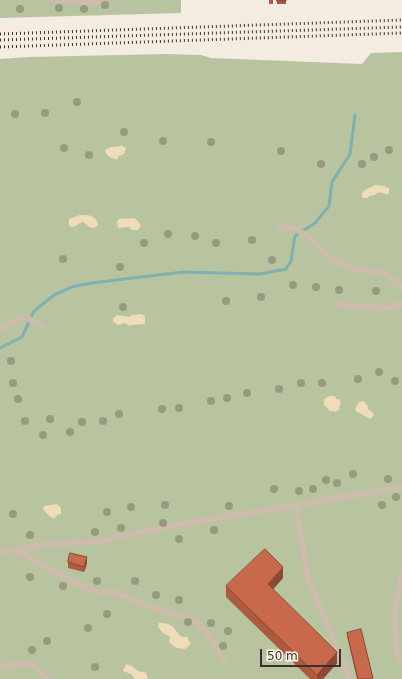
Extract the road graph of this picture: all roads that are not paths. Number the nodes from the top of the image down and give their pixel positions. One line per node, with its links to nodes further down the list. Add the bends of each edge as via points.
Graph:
1 (54, 0): 2 (lane)
2 (100, 0)
3 (279, 227): 4 (lane, via 296,229 308,236 329,258 354,269 386,273)
4 (402, 287)
5 (402, 304): 6 (lane, via 385,308)
6 (339, 305)
7 (43, 326): 8 (lane, via 23,316)
8 (0, 329)
9 (402, 487): 10 (lane)
10 (296, 505): 11 (lane, via 100,541 50,544); 18 (lane, via 308,578)
11 (16, 550): 12 (lane); 14 (lane, via 96,592 112,591 196,621)
12 (0, 552)
13 (402, 572): 15 (lane, via 394,616 398,658)
14 (224, 660)
15 (402, 662)
16 (0, 666): 17 (lane, via 34,664)
17 (48, 679)
18 (350, 679)

